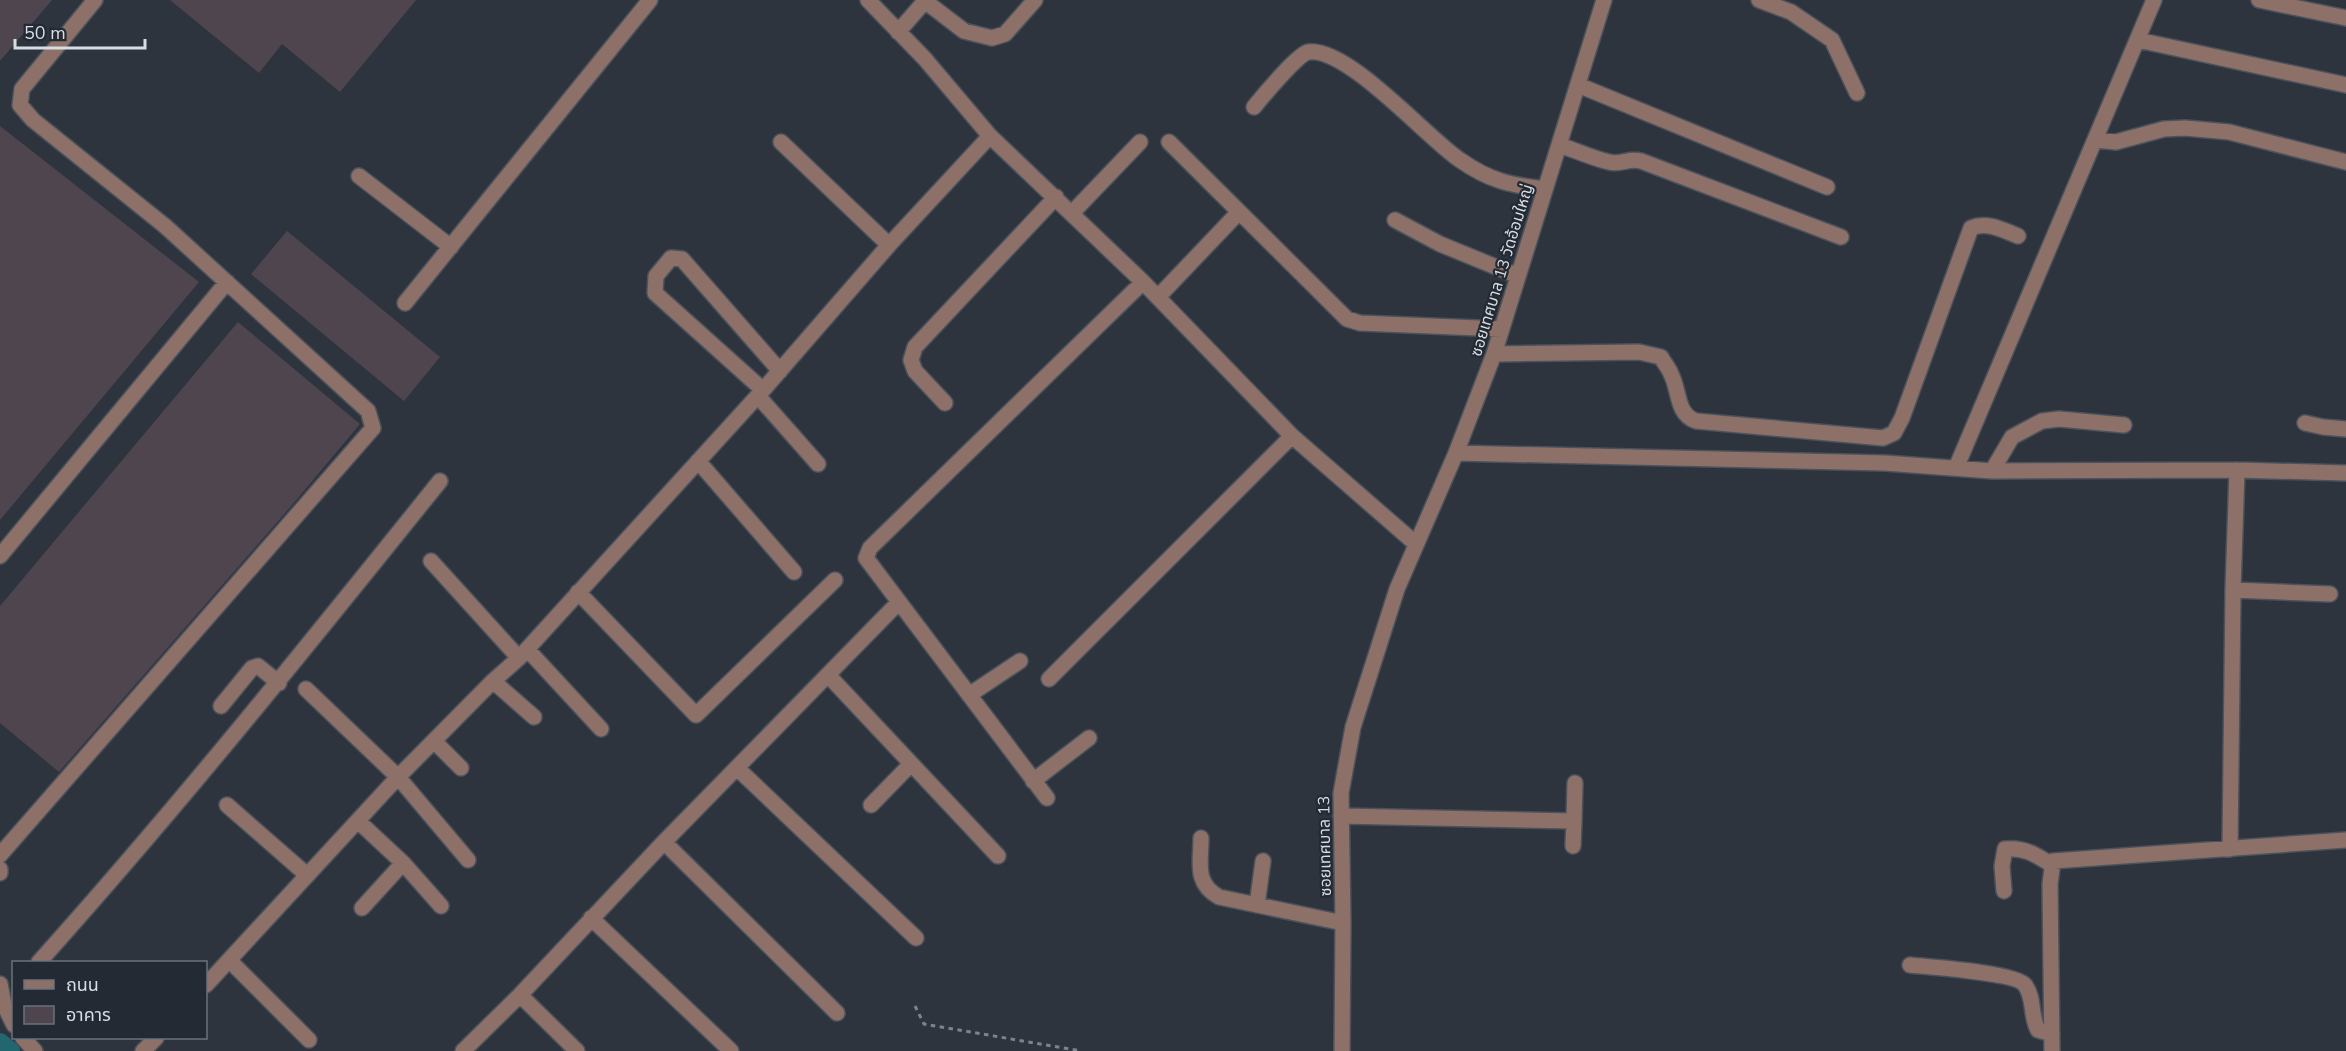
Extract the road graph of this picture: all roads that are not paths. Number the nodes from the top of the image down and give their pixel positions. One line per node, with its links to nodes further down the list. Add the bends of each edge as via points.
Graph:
1 (95, 0): 36 (street, via 21,89 20,105)
2 (650, 0): 34 (street)
3 (868, 0): 11 (street)
4 (1035, 0): 9 (street, via 1005,34 992,38 964,32)
5 (1604, 0): 13 (street, ซอยเทศบาล 13 วัดอ้อมใหญ่)
6 (1759, 0): 15 (street, via 1791,12 1832,40)
7 (2154, 0): 12 (street)
8 (2259, 0): 10 (street)
9 (924, 1): 11 (street)
10 (2346, 18)
11 (898, 32): 17 (street)
12 (2138, 40): 14 (street); 18 (street)
13 (1578, 85): 22 (street, ซอยเทศบาล 13 วัดอ้อมใหญ่); 25 (street)
14 (2346, 85)
15 (1857, 93)
16 (1254, 107): 26 (street, via 1302,54 1315,52 1334,58 1365,78 1459,160 1506,184)
17 (990, 135): 27 (street); 33 (street)
18 (2096, 140): 23 (street, via 2116,142 2164,129 2185,128 2229,132); 52 (street)
19 (781, 142): 33 (street)
20 (1140, 142): 29 (street)
21 (1169, 142): 28 (street)
22 (1559, 145): 26 (street, ซอยเทศบาล 13 วัดอ้อมใหญ่); 32 (street, via 1610,162 1641,161)
23 (2346, 162)
24 (359, 176): 34 (street)
25 (1827, 187)
26 (1545, 189): 35 (street, ซอยเทศบาล 13 วัดอ้อมใหญ่)
27 (1056, 197): 29 (street); 44 (street, via 915,347 911,360 915,371)
28 (1239, 212): 38 (street); 40 (street, via 1347,319 1360,323)
29 (1072, 213): 37 (street)
30 (1395, 220): 35 (street, via 1440,244)
31 (2018, 236): 41 (street, via 1979,224 1971,228 1902,418 1894,433 1883,438 1696,421 1682,410 1672,375 1660,357 1639,352)
32 (1841, 237)
33 (889, 245): 42 (street)
34 (451, 247): 39 (street)
35 (1518, 276): 40 (street, ซอยเทศบาล 13 วัดอ้อมใหญ่)
36 (227, 282): 58 (street); 96 (street, via 368,411 373,428)
37 (1143, 282): 38 (street); 65 (street, via 870,548 866,558)
38 (1158, 297): 48 (street)
39 (405, 303)
40 (1502, 329): 41 (street, ซอยเทศบาล 13 วัดอ้อมใหญ่)
41 (1494, 354): 49 (street, ซอยเทศบาล 13 วัดอ้อมใหญ่)
42 (780, 371): 43 (street); 43 (street, via 682,259 671,258 656,276 655,293)
43 (761, 393): 50 (street); 51 (street)
44 (945, 403)
45 (2305, 423): 47 (street)
46 (2124, 425): 54 (street, via 2042,421 2012,437)
47 (2346, 429)
48 (1292, 436): 57 (street); 69 (street)
49 (1456, 453): 52 (street); 57 (street, ซอยเทศบาล 13 วัดอ้อมใหญ่)
50 (698, 461): 60 (street); 63 (street)
51 (818, 464)
52 (1956, 468): 54 (street)
53 (2237, 470): 54 (street); 55 (street); 62 (street)
54 (1992, 471)
55 (2346, 473)
56 (440, 481): 71 (street)
57 (1416, 544): 88 (street, ซอยเทศบาล 13, via 1397,589 1353,728 1341,793)
58 (0, 556)
59 (431, 561): 66 (street)
60 (794, 572)
61 (835, 580): 63 (street, via 696,715)
62 (2233, 591): 64 (street); 95 (street)
63 (578, 592): 66 (street)
64 (2330, 594)
65 (899, 602): 68 (street); 73 (street)
66 (523, 653): 70 (street); 76 (street)
67 (1020, 661): 73 (street)
68 (828, 675): 79 (street); 81 (street)
69 (1049, 679)
70 (493, 681): 75 (street); 78 (street)
71 (279, 683): 74 (street, via 264,669 252,668); 113 (street)
72 (306, 689): 82 (street)
73 (969, 695): 83 (street)
74 (221, 706)
75 (534, 717)
76 (601, 729)
77 (1089, 738): 83 (street)
78 (435, 742): 80 (street); 82 (street)
79 (912, 764): 87 (street); 97 (street)
80 (461, 768)
81 (738, 769): 93 (street); 111 (street)
82 (398, 777): 89 (street); 98 (street)
83 (1034, 781): 85 (street)
84 (1575, 783): 90 (street)
85 (1047, 798)
86 (227, 805): 104 (street)
87 (871, 805)
88 (1341, 816): 90 (street); 110 (street, ซอยเทศบาล 13)
89 (358, 821): 100 (street); 104 (street)
90 (1574, 821): 94 (street)
91 (1201, 838): 107 (street, via 1201,877 1208,891)
92 (2346, 840): 95 (street)
93 (664, 842): 109 (street); 118 (street)
94 (1573, 846)
95 (2230, 849): 101 (street, via 2053,861)
96 (0, 855)
97 (998, 856)
98 (468, 860)
99 (1263, 861): 107 (street)
100 (403, 863): 106 (street); 108 (street)
101 (2052, 866): 105 (street, via 2032,852 2005,849); 120 (street)
102 (0, 869): 103 (street)
103 (0, 873)
104 (307, 875): 112 (street)
105 (2004, 891)
106 (441, 906)
107 (1257, 906): 110 (street)
108 (362, 908)
109 (591, 918): 117 (street); 126 (street)
110 (1343, 923): 127 (street, ซอยเทศบาล 13)
111 (916, 938)
112 (229, 960): 115 (street); 122 (street)
113 (41, 961)
114 (1910, 965): 120 (street, via 2022,982 2032,1002 2035,1025 2038,1030)
115 (207, 984)
116 (5, 988): 119 (street, via 4,1005)
117 (520, 995): 124 (street); 125 (street)
118 (837, 1013)
119 (12, 1021)
120 (2052, 1034): 128 (street)
121 (24, 1039): 123 (street)
122 (309, 1040)
123 (34, 1051)
124 (463, 1051)
125 (578, 1051)
126 (731, 1051)
127 (1342, 1051)
128 (2052, 1051)

